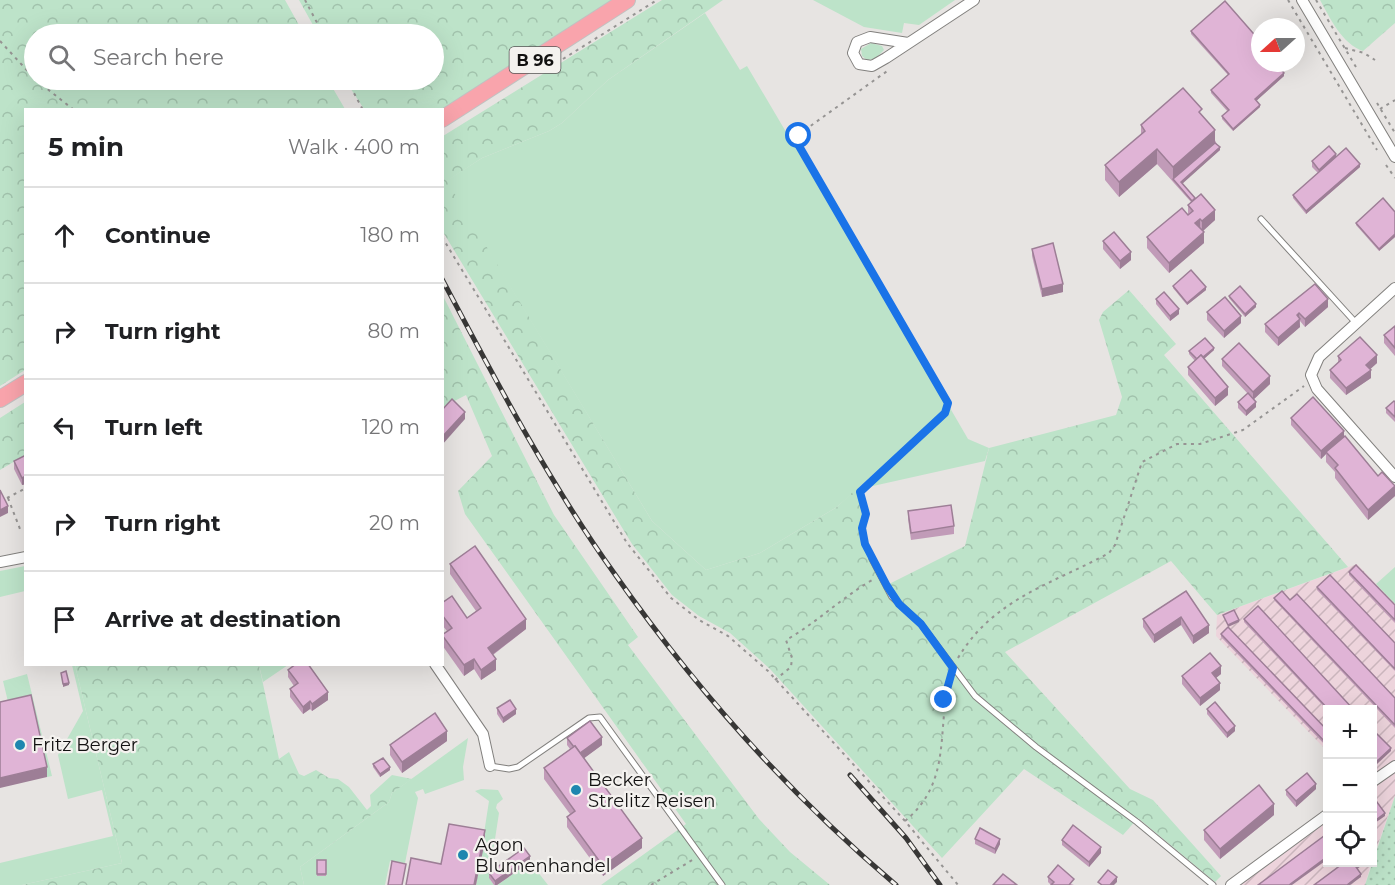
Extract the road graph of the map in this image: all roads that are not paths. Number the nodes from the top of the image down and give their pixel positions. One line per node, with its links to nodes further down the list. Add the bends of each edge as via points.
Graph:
1 (627, 0): 5 (main road, B 96)
2 (974, 0): 4 (street)
3 (1302, 0): 6 (street)
4 (908, 43): 4 (street, via 870,37 857,42 853,53 859,64 872,66)
5 (444, 118)
6 (1395, 157)
7 (1262, 219): 9 (lane)
8 (1395, 288): 9 (street)
9 (1356, 323): 12 (street, via 1315,363 1312,381)
10 (24, 384): 11 (main road)
11 (0, 399)
12 (1395, 477)
13 (24, 557): 15 (street)
14 (873, 559): 23 (lane, via 892,597 921,624 975,696)
15 (0, 562)
16 (436, 666): 17 (street, via 483,734)
17 (490, 766): 22 (lane, via 518,766 589,718 600,717)
18 (1395, 766): 19 (street)
19 (1377, 779)
20 (1323, 818): 21 (street)
21 (1237, 883)
22 (722, 885)
23 (1213, 885)

